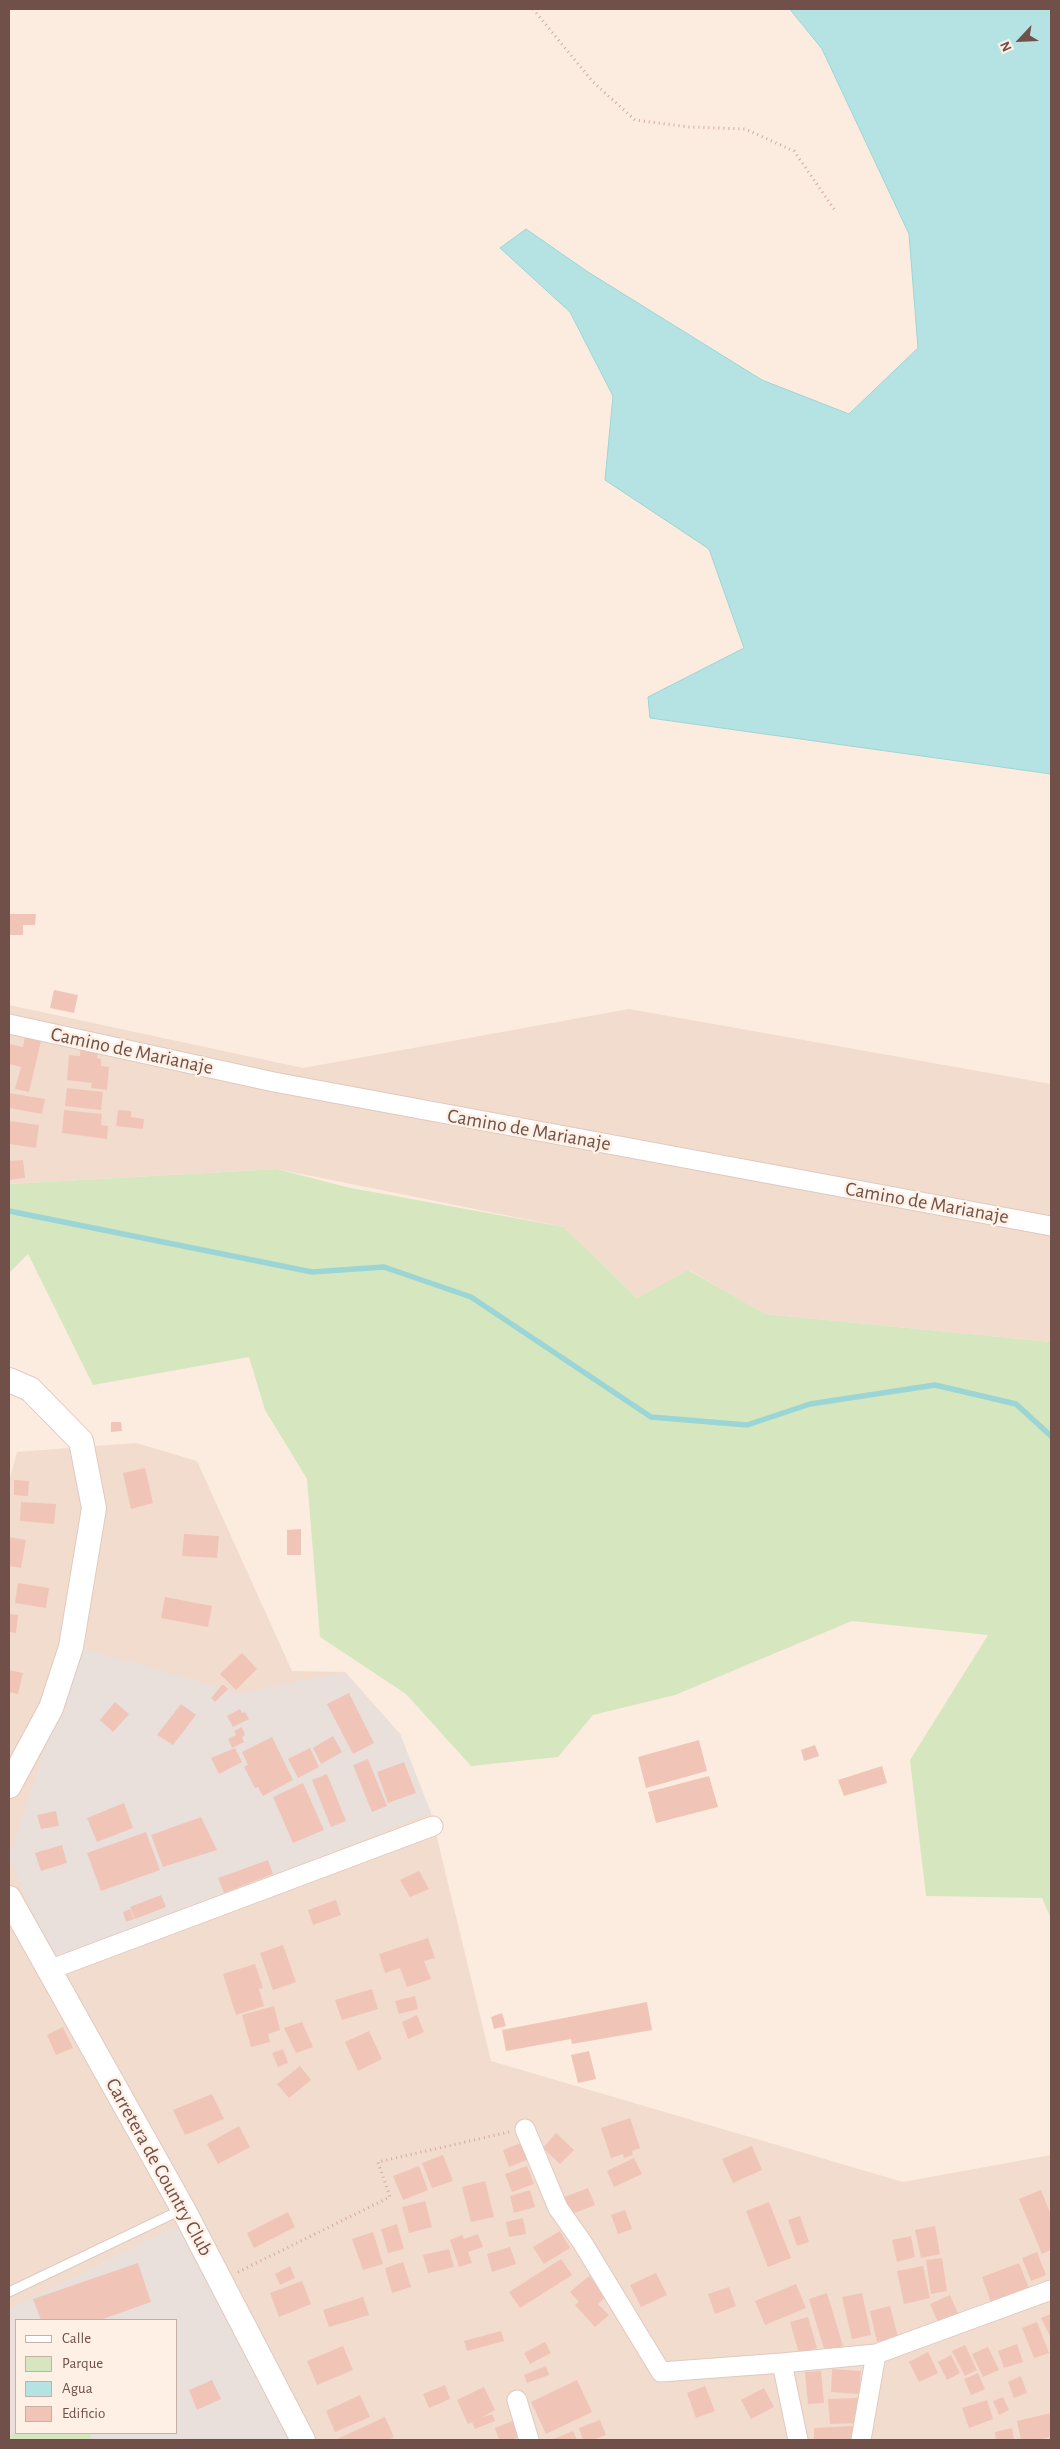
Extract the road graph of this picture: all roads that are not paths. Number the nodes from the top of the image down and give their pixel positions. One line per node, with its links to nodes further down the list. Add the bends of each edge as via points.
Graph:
1 (9, 1024): 2 (street, Camino de Marianaje, via 274,1082)
2 (1051, 1226)
3 (9, 1380): 4 (street, via 30,1389 81,1441 94,1508 72,1647 51,1708)
4 (9, 1786)
5 (433, 1826): 7 (street)
6 (9, 1898): 7 (street, Carretera de Country Club)
7 (49, 1970): 9 (street, Carretera de Country Club)
8 (525, 2129): 13 (street, via 558,2208 661,2372)
9 (183, 2209): 11 (lane); 15 (street, Carretera de Country Club)
10 (1051, 2290): 12 (street)
11 (9, 2292)
12 (876, 2354): 13 (street); 18 (street)
13 (782, 2363): 17 (street)
14 (516, 2400): 16 (street)
15 (303, 2440)
16 (529, 2440)
17 (798, 2440)
18 (861, 2440)

